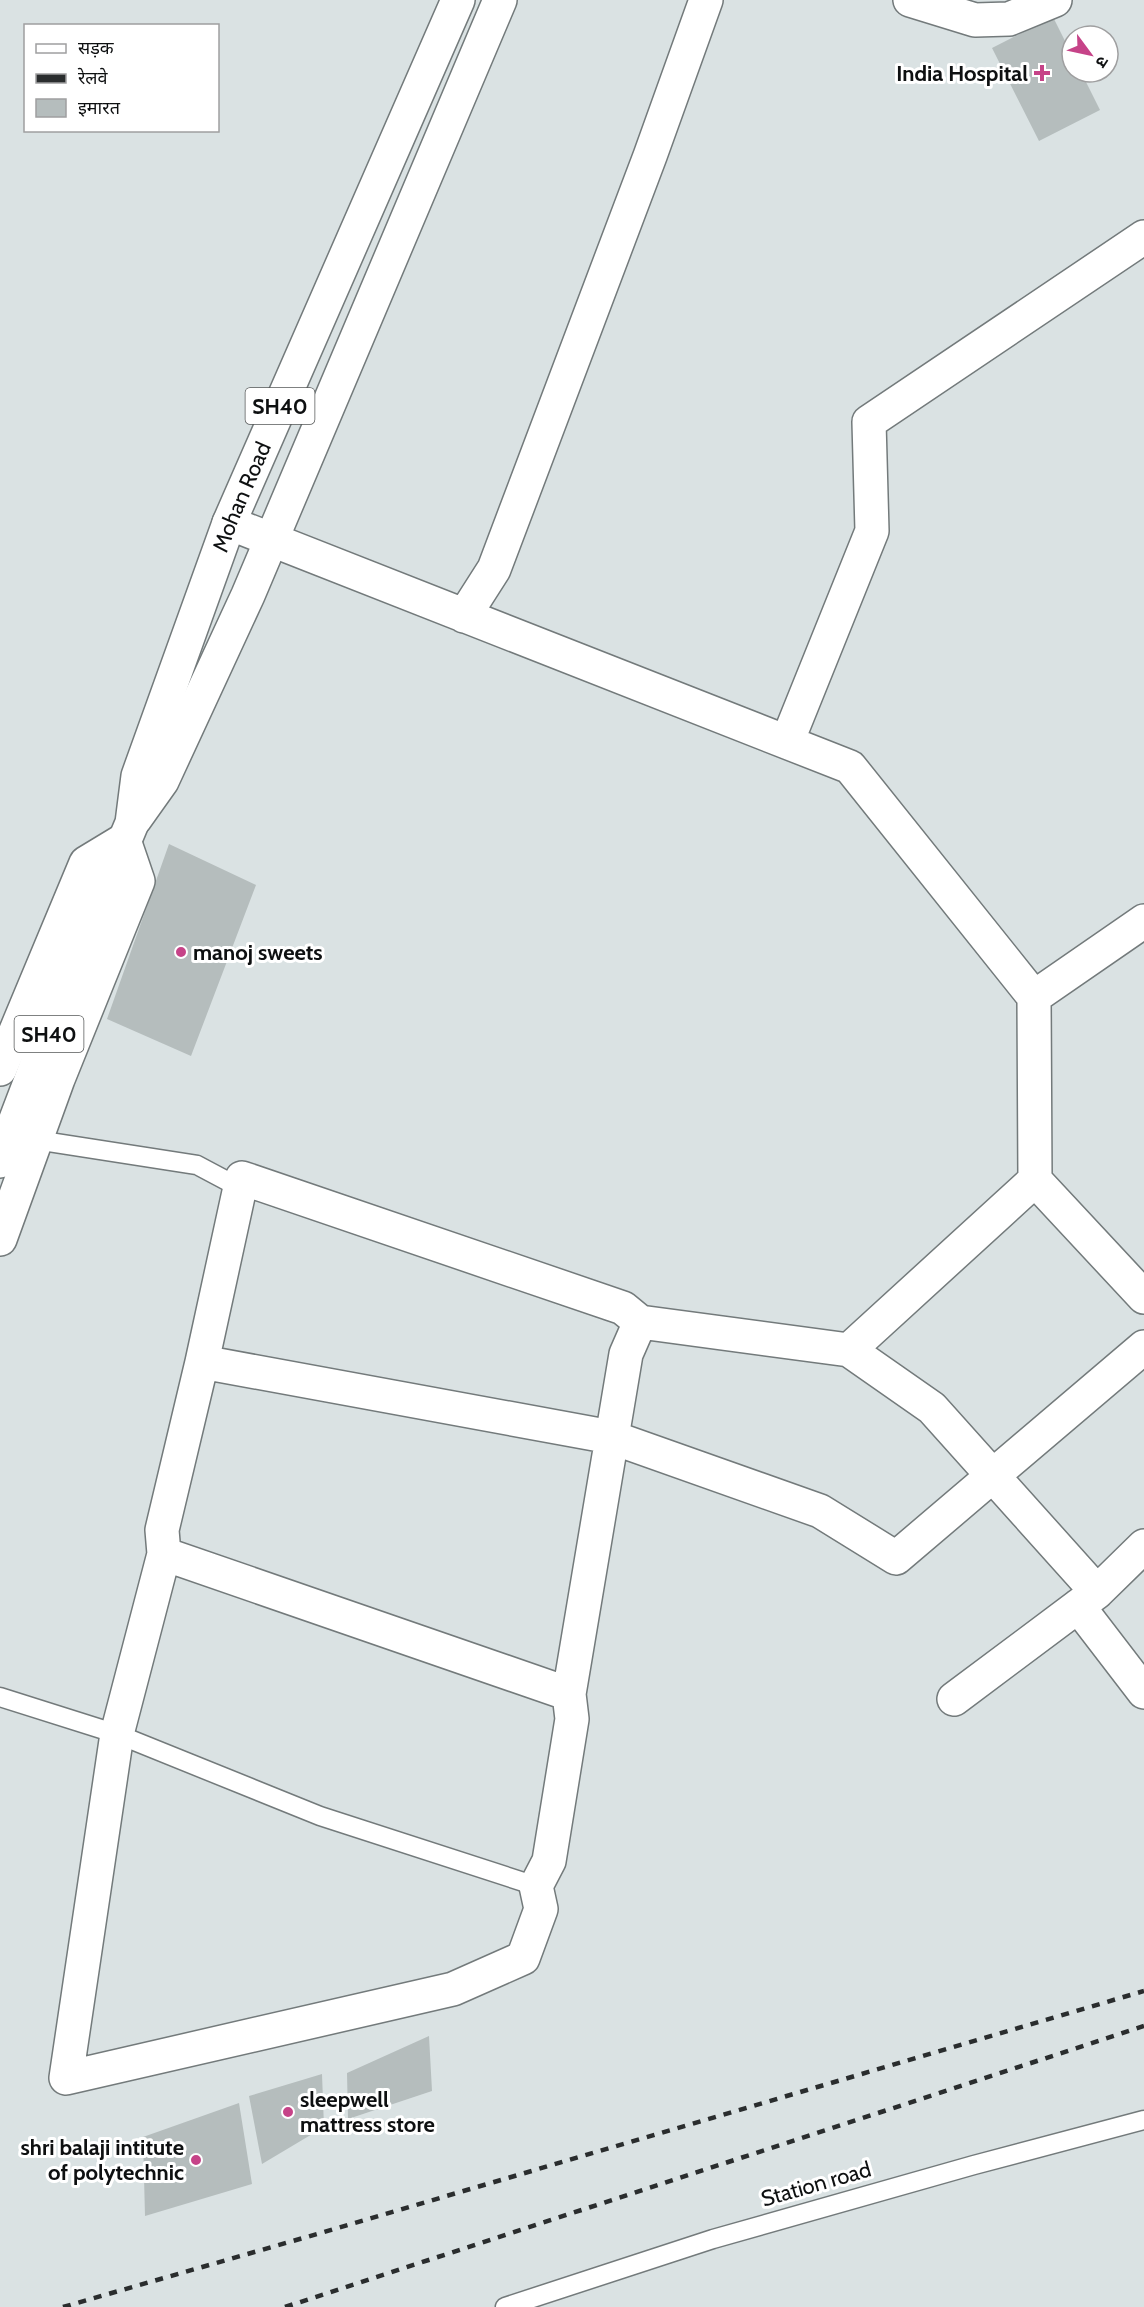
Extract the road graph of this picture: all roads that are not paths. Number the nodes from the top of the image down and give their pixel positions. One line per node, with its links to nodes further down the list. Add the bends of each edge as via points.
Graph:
1 (458, 0): 7 (street, Mohan Road / SH40)
2 (501, 0): 8 (street)
3 (706, 0): 9 (street, via 494,570)
4 (910, 0): 5 (street, via 975,20 1009,19)
5 (1055, 0)
6 (1144, 237): 10 (street, via 869,422 872,531)
7 (229, 523): 8 (street); 11 (street, Mohan Road / SH40, via 138,776)
8 (272, 540): 9 (street); 11 (street, via 162,781)
9 (464, 616): 10 (street)
10 (787, 742): 13 (street, via 850,767)
11 (128, 831): 14 (street, via 86,863); 15 (street, via 138,881); 16 (street, SH40)
12 (1144, 921): 13 (street)
13 (1034, 997): 18 (street)
14 (2, 1059)
15 (36, 1140): 17 (lane, via 197,1165 229,1182); 19 (street)
16 (0, 1161)
17 (242, 1178): 21 (street, via 623,1308); 24 (street)
18 (1035, 1180): 20 (street); 23 (street)
19 (0, 1239)
20 (1144, 1297)
21 (640, 1322): 23 (street); 25 (street, via 626,1354)
22 (1144, 1347): 26 (street)
23 (849, 1350): 26 (street, via 932,1408)
24 (202, 1362): 25 (street); 28 (street, via 162,1530)
25 (611, 1437): 26 (street, via 820,1511 896,1558); 31 (street)
26 (992, 1475): 29 (street)
27 (1144, 1546): 29 (street)
28 (164, 1554): 31 (street); 34 (street)
29 (1088, 1599): 30 (street); 33 (street)
30 (1144, 1692)
31 (569, 1694): 35 (street, via 572,1719 549,1861)
32 (0, 1697): 34 (lane)
33 (954, 1700)
34 (117, 1734): 35 (lane, via 320,1816); 35 (street, via 66,2078 453,1989 523,1958 541,1909)
35 (537, 1886)
36 (1144, 2120): 37 (lane, Station road, via 712,2239)
37 (505, 2307)

